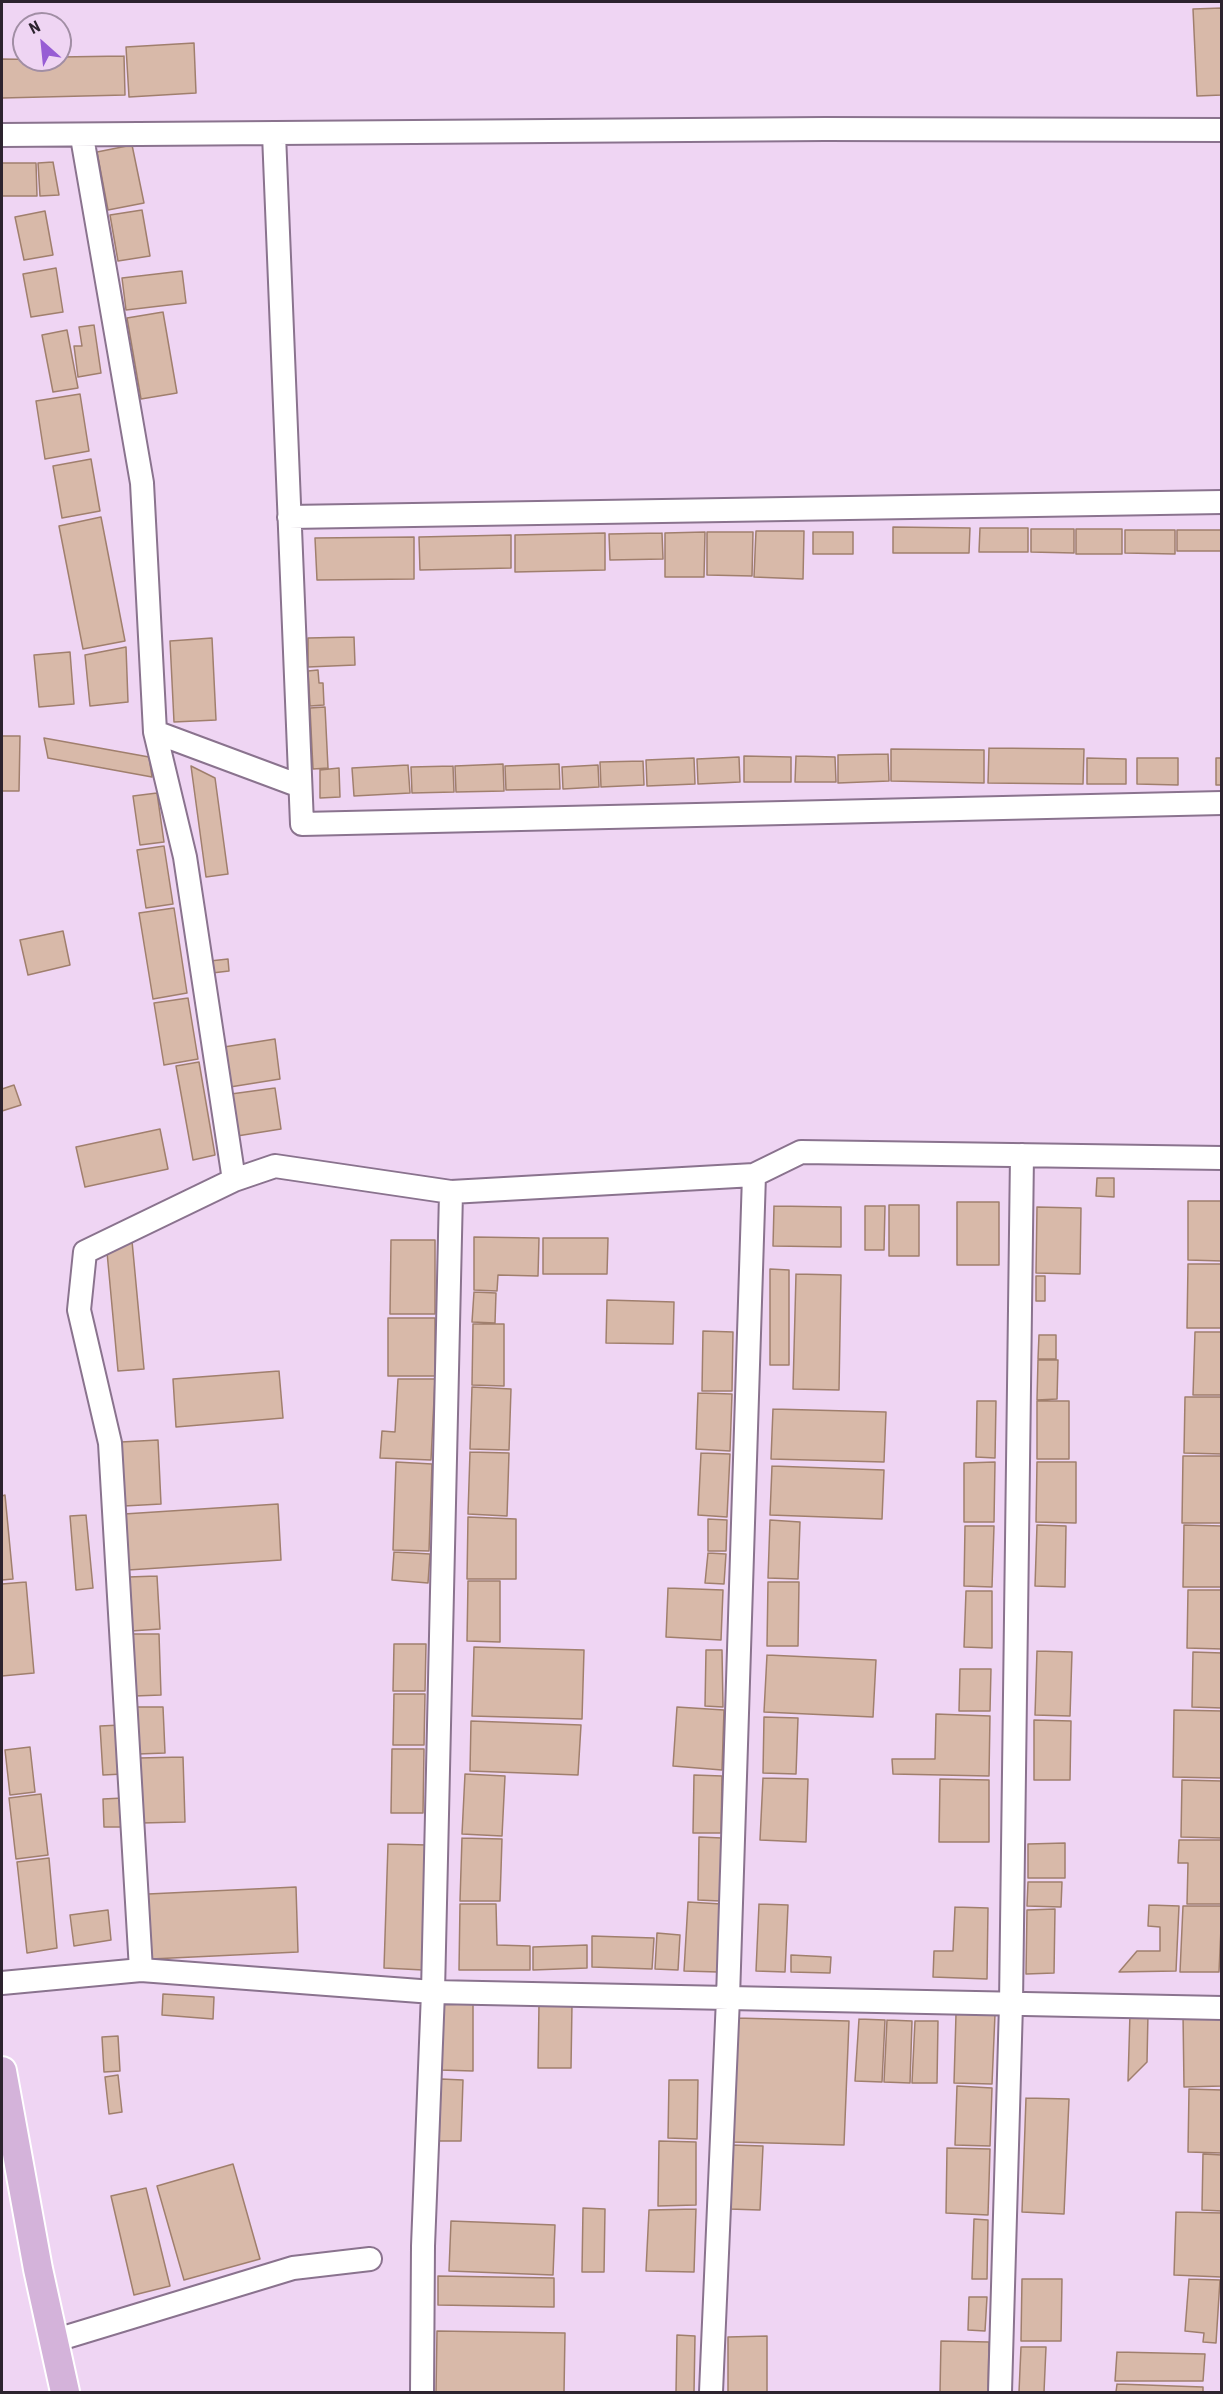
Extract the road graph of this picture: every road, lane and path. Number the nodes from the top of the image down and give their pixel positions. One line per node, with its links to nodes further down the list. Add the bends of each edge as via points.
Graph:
1 (1221, 130): 2 (street)
2 (274, 134): 4 (street); 6 (street)
3 (2, 135): 4 (street)
4 (82, 136): 7 (street, via 142,483)
5 (1221, 502): 6 (street)
6 (290, 517): 8 (street)
7 (155, 732): 8 (street); 13 (street, via 185,856)
8 (300, 786): 9 (street, via 302,824)
9 (1221, 803)
10 (1022, 1155): 11 (street); 12 (street, via 801,1152); 19 (street)
11 (1221, 1158)
12 (754, 1175): 14 (street); 18 (street)
13 (234, 1180): 14 (street, via 275,1166); 15 (street, via 85,1252 79,1310 110,1443)
14 (451, 1192): 17 (street)
15 (141, 1970): 16 (street); 17 (street)
16 (2, 1983)
17 (433, 1992): 18 (street); 25 (street, via 423,2246)
18 (728, 1998): 19 (street); 26 (street)
19 (1011, 2004): 20 (street); 27 (street)
20 (1221, 2008)
21 (2, 2071): 23 (main road)
22 (370, 2259): 23 (street, via 292,2268)
23 (54, 2341): 24 (main road)
24 (64, 2392)
25 (422, 2392)
26 (711, 2392)
27 (1000, 2392)

